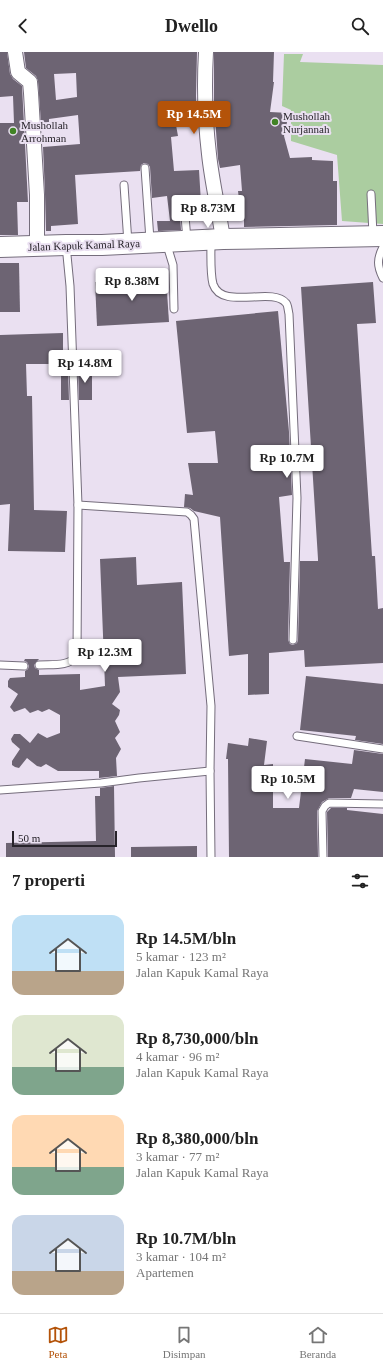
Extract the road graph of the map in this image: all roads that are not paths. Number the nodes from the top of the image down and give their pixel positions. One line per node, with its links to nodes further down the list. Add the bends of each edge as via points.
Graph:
1 (16, 52): 13 (street, via 18,72 30,82)
2 (206, 52): 7 (street, via 204,104 209,156 220,216)
3 (145, 168): 10 (lane)
4 (124, 185): 11 (lane)
5 (371, 194): 8 (lane)
6 (185, 216): 9 (lane)
7 (217, 240): 8 (main road, Jalan Kapuk Kamal Raya); 9 (main road, Jalan Kapuk Kamal Raya); 18 (lane, via 213,284 218,291 225,297 280,297 288,309 297,498)
8 (380, 240): 15 (lane, via 378,262)
9 (187, 241): 10 (main road, Jalan Kapuk Kamal Raya)
10 (158, 242): 11 (main road, Jalan Kapuk Kamal Raya); 16 (lane, via 174,265)
11 (128, 244): 12 (main road, Jalan Kapuk Kamal Raya)
12 (66, 245): 13 (main road, Jalan Kapuk Kamal Raya); 17 (lane, via 70,286)
13 (37, 246): 14 (main road, Jalan Kapuk Kamal Raya)
14 (0, 247)
15 (383, 278)
16 (174, 309)
17 (78, 504): 20 (lane, via 77,656 66,664); 24 (lane, via 187,512 194,519 211,706)
18 (293, 640)
19 (0, 665): 21 (lane)
20 (39, 665)
21 (24, 666)
22 (297, 736): 23 (lane)
23 (383, 749)
24 (210, 771): 25 (lane, via 101,783); 27 (lane)
25 (0, 790)
26 (383, 804): 28 (lane, via 330,803 325,806 322,811)
27 (211, 857)
28 (323, 857)

